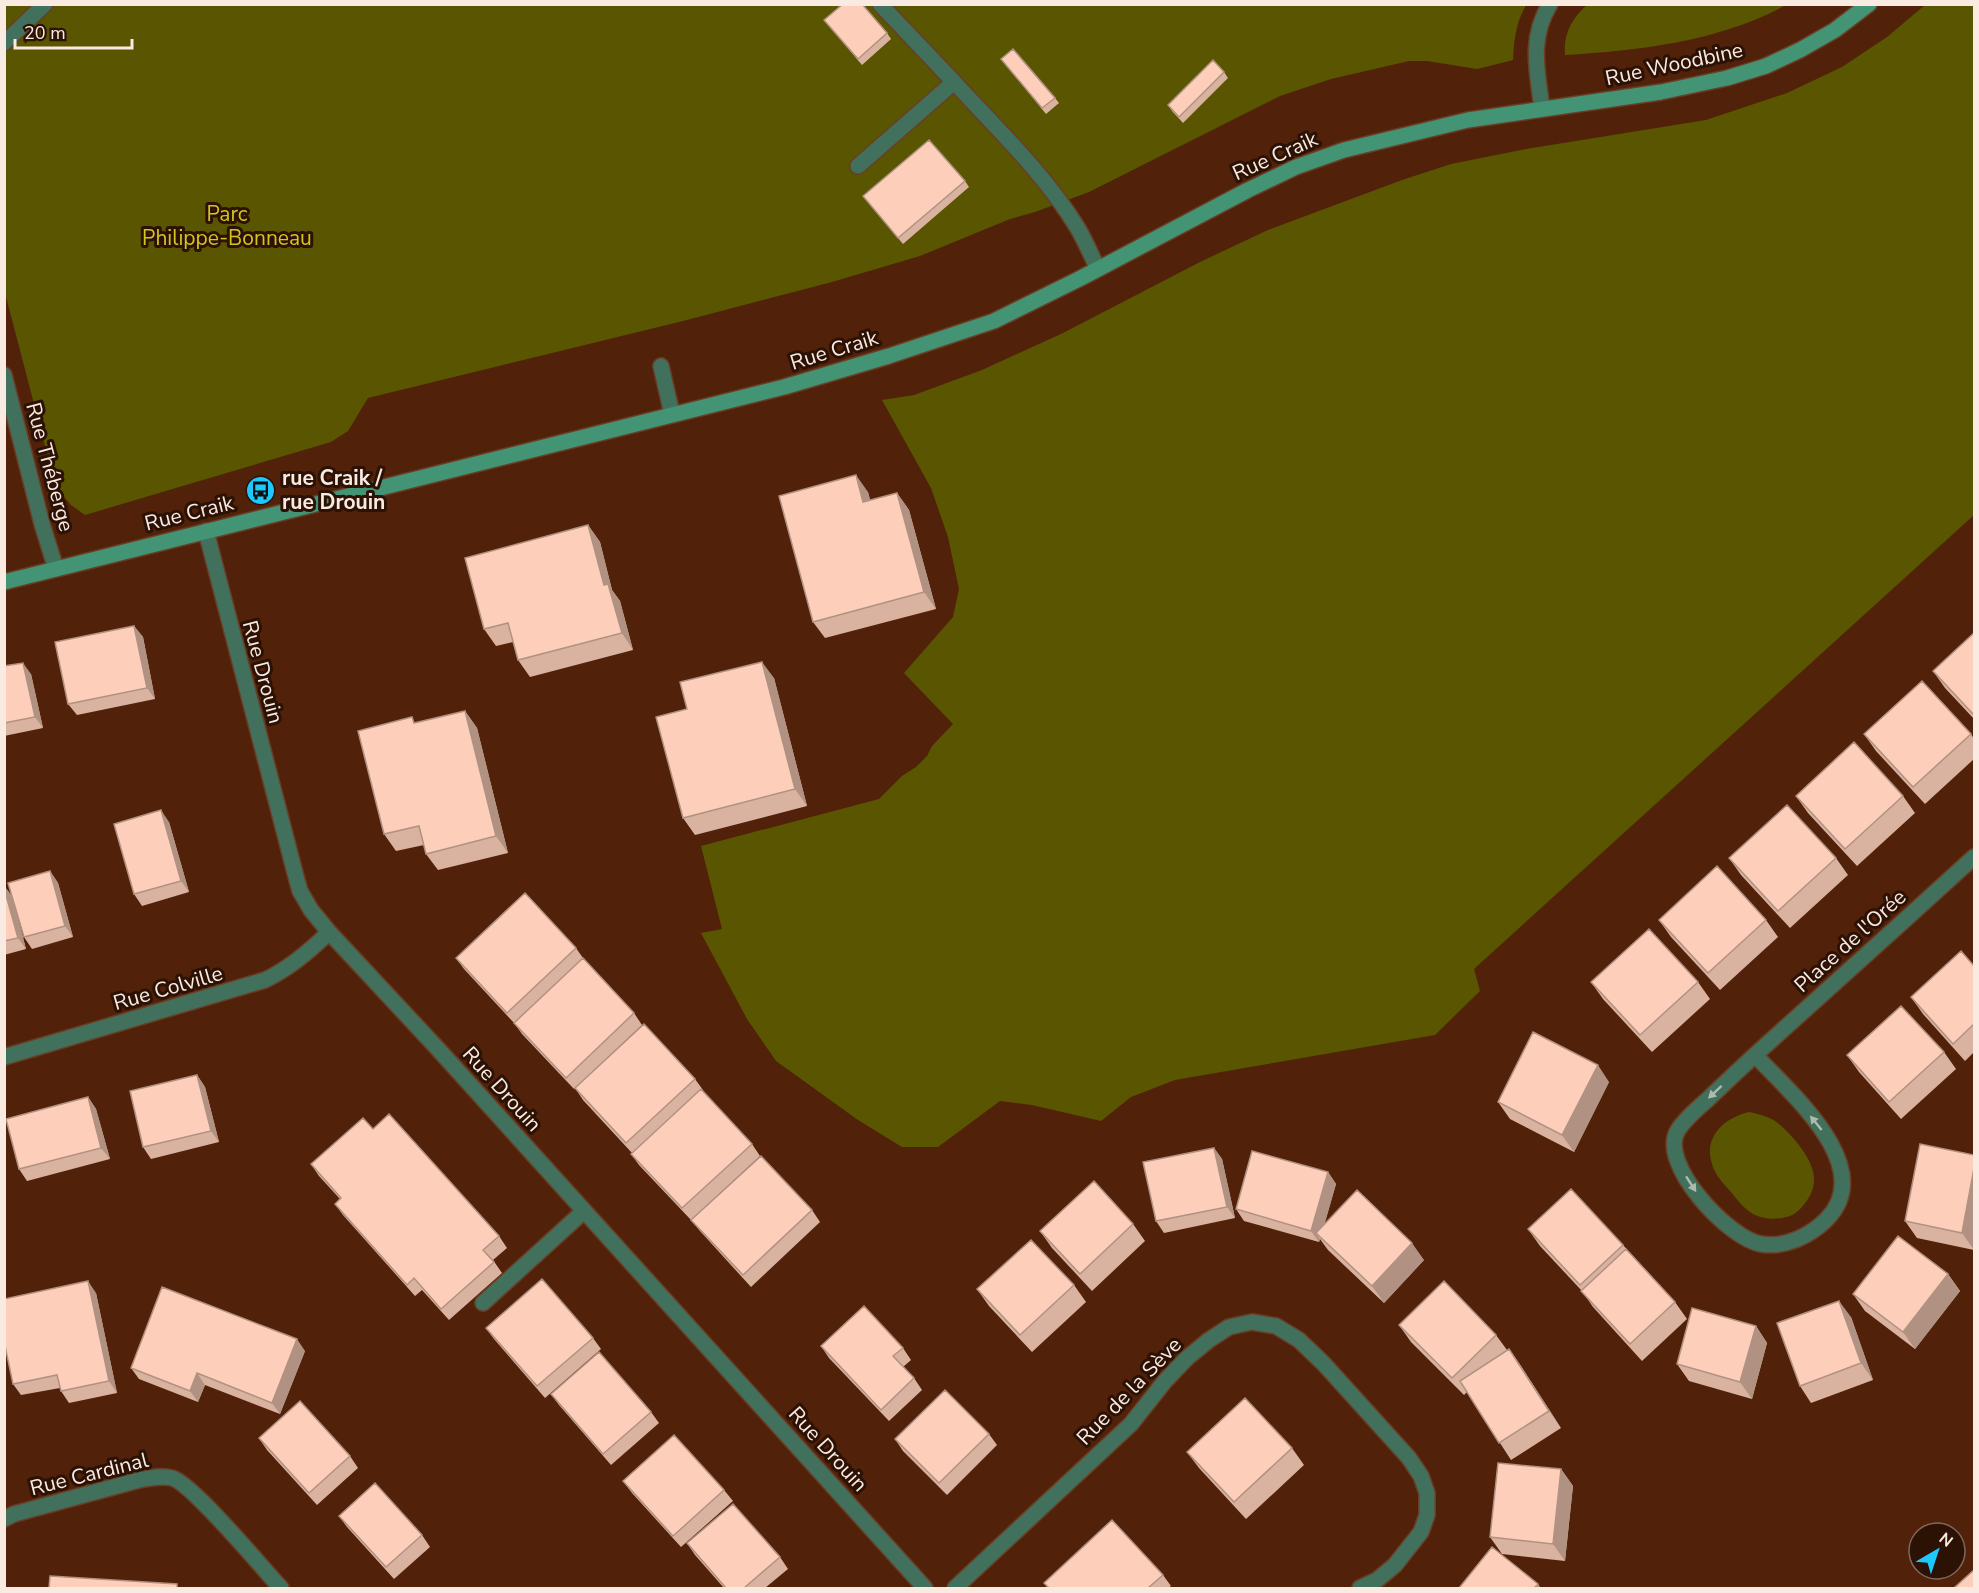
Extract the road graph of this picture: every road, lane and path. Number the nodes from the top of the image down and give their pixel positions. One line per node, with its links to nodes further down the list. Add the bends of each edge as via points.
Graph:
1 (45, 4): 5 (street)
2 (880, 4): 6 (street)
3 (1551, 4): 7 (street, via 1541,19 1536,38)
4 (1869, 4): 7 (street, Rue Woodbine, via 1835,30 1756,69 1661,92)
5 (4, 43)
6 (954, 82): 8 (street); 9 (street, via 1047,185 1076,225)
7 (1542, 108): 9 (street, Rue Craik, via 1443,125 1344,150 1296,167)
8 (858, 166)
9 (1098, 268): 12 (street, Rue Craik, via 994,321 836,373)
10 (661, 366): 12 (street)
11 (4, 375): 14 (street, Rue Théberge)
12 (672, 414): 13 (street, Rue Craik)
13 (206, 531): 14 (street, Rue Craik); 17 (street, Rue Drouin, via 300,891)
14 (56, 569): 15 (street, Rue Craik)
15 (4, 582)
16 (1974, 857): 18 (street, Place de l'Orée)
17 (329, 932): 19 (street, Rue Colville, via 286,970 265,980); 20 (street, Rue Drouin)
18 (1755, 1055): 18 (street, Place de l'Orée, one-way to 18, via 1682,1124 1674,1140 1674,1153 1700,1197 1732,1230 1761,1244 1779,1245 1813,1231 1828,1218 1842,1192 1843,1174 1838,1157 1818,1124)
19 (4, 1057)
20 (584, 1211): 21 (street); 24 (street, Rue Drouin)
21 (483, 1303)
22 (4, 1519): 23 (street, Rue Cardinal, via 140,1480 173,1478 194,1494)
23 (281, 1588)
24 (925, 1588)
25 (955, 1588): 26 (street, Rue de la Sève, via 1131,1424 1187,1358 1229,1327 1252,1322 1276,1326 1299,1340 1409,1458 1421,1476 1427,1493 1427,1515 1421,1532 1395,1565)
26 (1360, 1588)

